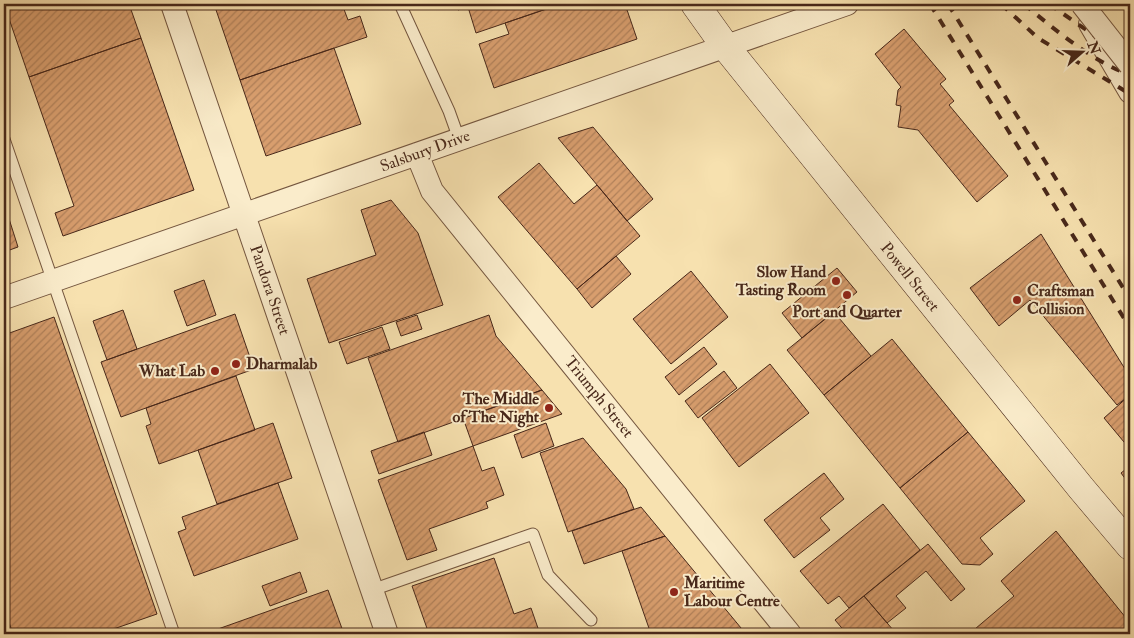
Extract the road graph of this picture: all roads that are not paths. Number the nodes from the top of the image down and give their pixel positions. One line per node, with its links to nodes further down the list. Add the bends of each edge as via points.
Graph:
1 (172, 4): 13 (street, Pandora Street)
2 (400, 4): 11 (lane)
3 (695, 4): 7 (main road, Powell Street)
4 (847, 4): 7 (street, Salsbury Drive)
5 (1078, 4): 9 (street)
6 (1082, 4): 8 (street, bridge)
7 (725, 46): 11 (street, Salsbury Drive); 16 (main road, Powell Street)
8 (1130, 65)
9 (1130, 92)
10 (4, 139): 14 (lane)
11 (459, 139): 12 (street, Salsbury Drive)
12 (417, 154): 13 (street, Salsbury Drive); 21 (street, Triumph Street, via 432,191)
13 (245, 215): 14 (street, Salsbury Drive); 17 (street, Pandora Street)
14 (52, 282): 15 (street, Salsbury Drive); 19 (lane)
15 (4, 298)
16 (1130, 546)
17 (372, 590): 18 (lane, via 533,534 548,575); 20 (street, Pandora Street)
18 (592, 620)
19 (174, 634)
20 (387, 634)
21 (790, 634)

